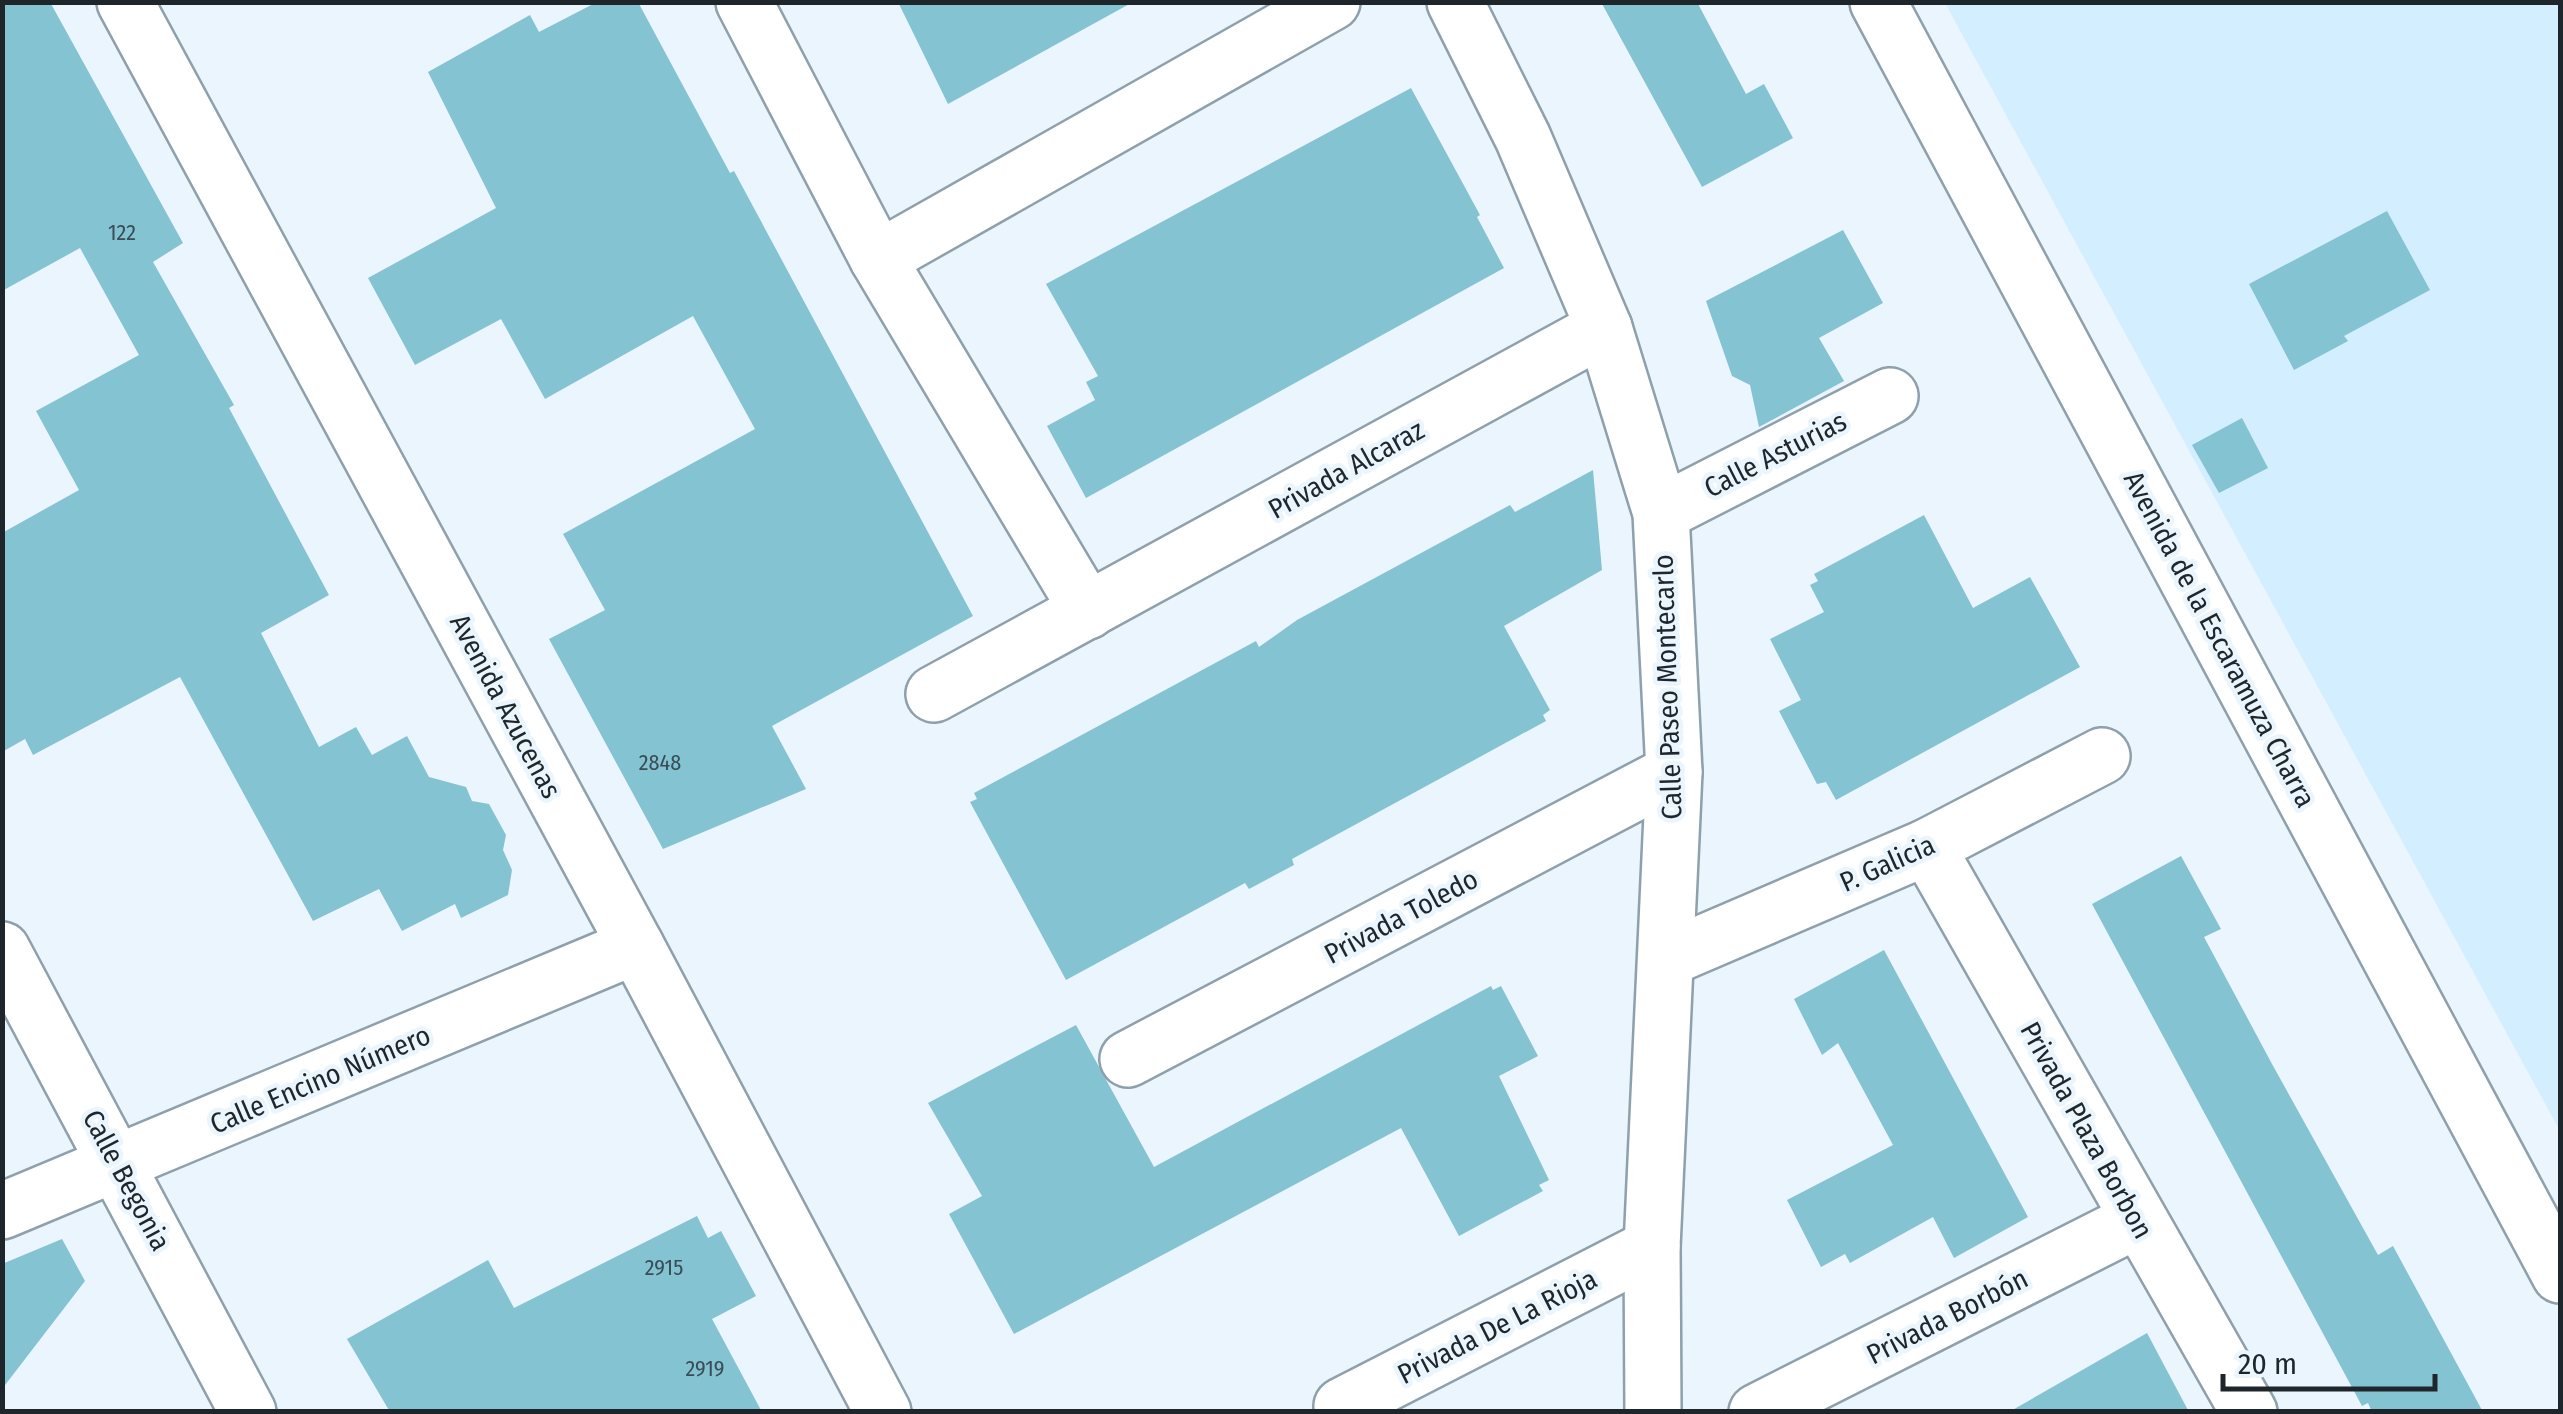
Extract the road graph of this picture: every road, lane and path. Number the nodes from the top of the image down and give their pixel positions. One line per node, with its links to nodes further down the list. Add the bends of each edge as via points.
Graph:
1 (125, 2): 15 (street, Avenida Azucenas)
2 (744, 2): 6 (street)
3 (1332, 2): 6 (street)
4 (1456, 2): 7 (street, Calle Paseo Montecarlo)
5 (1878, 2): 23 (street, Avenida de la Escaramuza Charra)
6 (878, 259): 10 (street)
7 (1604, 328): 9 (street, Calle Paseo Montecarlo); 10 (street, Privada Alcaraz)
8 (1890, 396): 9 (street, Calle Asturias)
9 (1661, 512): 13 (street, Calle Paseo Montecarlo)
10 (1088, 611): 11 (street, Privada Alcaraz)
11 (934, 694)
12 (2102, 756): 14 (street, P. Galicia)
13 (1674, 772): 17 (street, Calle Paseo Montecarlo); 18 (street, Privada Toledo)
14 (1927, 846): 17 (street, P. Galicia); 21 (street, Privada Plaza Borbon)
15 (636, 946): 19 (street, Calle Encino Número); 26 (street, Avenida Azucenas)
16 (2, 950): 19 (street, Calle Begonia)
17 (1666, 959): 22 (street, Calle Paseo Montecarlo)
18 (1128, 1060)
19 (118, 1163): 20 (street, Calle Encino Número); 25 (street, Calle Begonia)
20 (2, 1211)
21 (2137, 1220): 28 (street, Privada Borbón); 29 (street, Privada Plaza Borbon)
22 (1652, 1247): 24 (street, Privada De La Rioja); 27 (street, Calle Paseo Montecarlo)
23 (2560, 1275)
24 (1342, 1406)
25 (248, 1412)
26 (883, 1412)
27 (1653, 1412)
28 (1756, 1412)
29 (2249, 1412)

